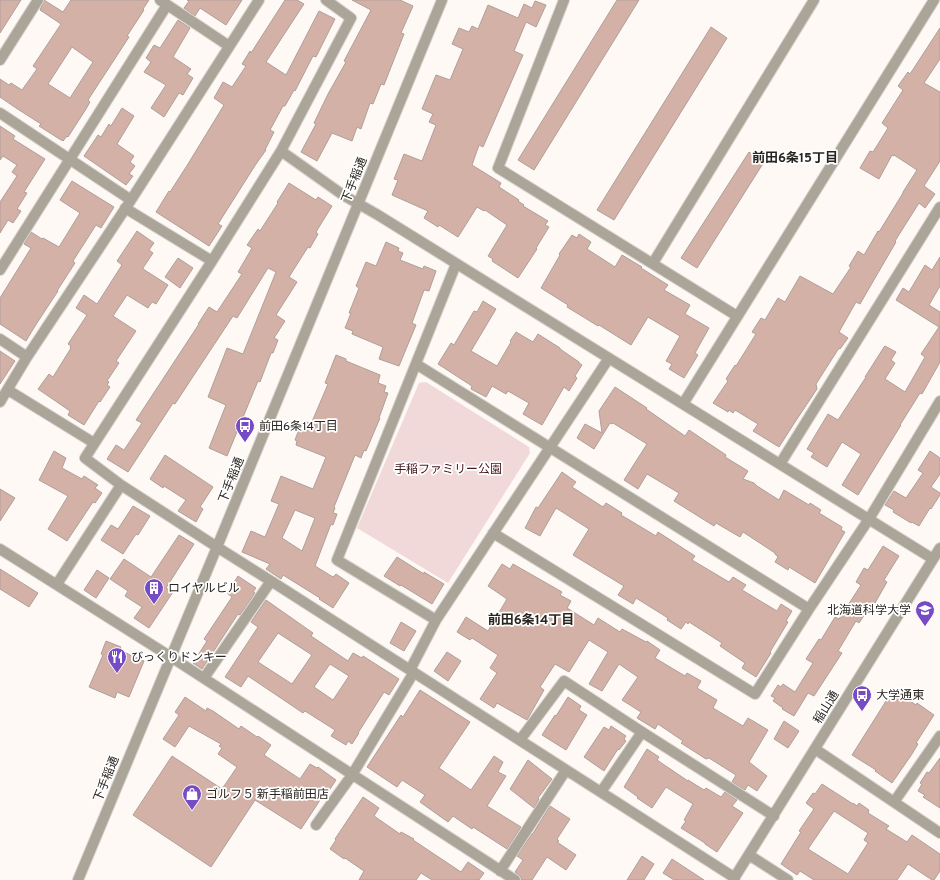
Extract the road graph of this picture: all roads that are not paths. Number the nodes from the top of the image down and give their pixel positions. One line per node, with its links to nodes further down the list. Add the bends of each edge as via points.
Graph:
1 (38, 0): 10 (street)
2 (259, 0): 9 (street)
3 (326, 0): 12 (street, via 351,18)
4 (442, 0): 15 (street, 下手稲通)
5 (564, 0): 18 (street, via 498,168)
6 (814, 0): 18 (street)
7 (934, 0): 21 (street)
8 (164, 2): 9 (street); 13 (street)
9 (229, 46): 14 (street)
10 (0, 60)
11 (0, 113): 13 (street)
12 (280, 151): 15 (street); 17 (street)
13 (70, 159): 14 (street); 20 (street)
14 (128, 204): 17 (street); 23 (street)
15 (358, 204): 19 (street); 36 (street, 下手稲通)
16 (940, 207): 32 (street)
17 (212, 261): 30 (street)
18 (653, 263): 21 (street)
19 (456, 264): 24 (street); 25 (street)
20 (0, 270)
21 (737, 316): 29 (street)
22 (0, 339): 23 (street)
23 (27, 357): 26 (street)
24 (608, 358): 29 (street); 31 (street)
25 (416, 364): 31 (street); 43 (street, via 337,560)
26 (8, 390): 28 (street); 30 (street)
27 (940, 401): 34 (street)
28 (0, 402)
29 (682, 404): 32 (street)
30 (94, 443): 33 (street, via 85,458)
31 (550, 447): 35 (street); 42 (street)
32 (780, 464): 34 (street)
33 (120, 485): 36 (street); 41 (street)
34 (868, 518): 39 (street); 42 (street)
35 (493, 533): 42 (street, via 755,694); 43 (street)
36 (217, 547): 40 (street); 44 (street, 下手稲通)
37 (0, 548): 41 (street)
38 (940, 548): 39 (street, 稲山通)
39 (933, 559): 50 (street, 稲山通)
40 (271, 581): 45 (street); 46 (street)
41 (57, 584): 44 (street)
42 (809, 609)
43 (436, 620): 45 (street)
44 (171, 657): 46 (street); 61 (street, 下手稲通)
45 (412, 671): 49 (street); 52 (street)
46 (204, 678): 52 (street)
47 (642, 732): 49 (street, via 564,680); 53 (street); 55 (street)
48 (940, 736): 54 (street)
49 (520, 740): 51 (street)
50 (815, 749): 54 (street); 55 (street, 稲山通)
51 (566, 770): 53 (street); 59 (street)
52 (352, 775): 56 (street); 59 (street)
53 (601, 792): 60 (street)
54 (894, 802): 57 (street)
55 (774, 816): 58 (street, 稲山通)
56 (316, 826)
57 (940, 833)
58 (749, 854): 60 (street, 稲山通); 63 (street)
59 (500, 871): 62 (street)
60 (734, 879)
61 (78, 880)
62 (514, 880)
63 (788, 880)

